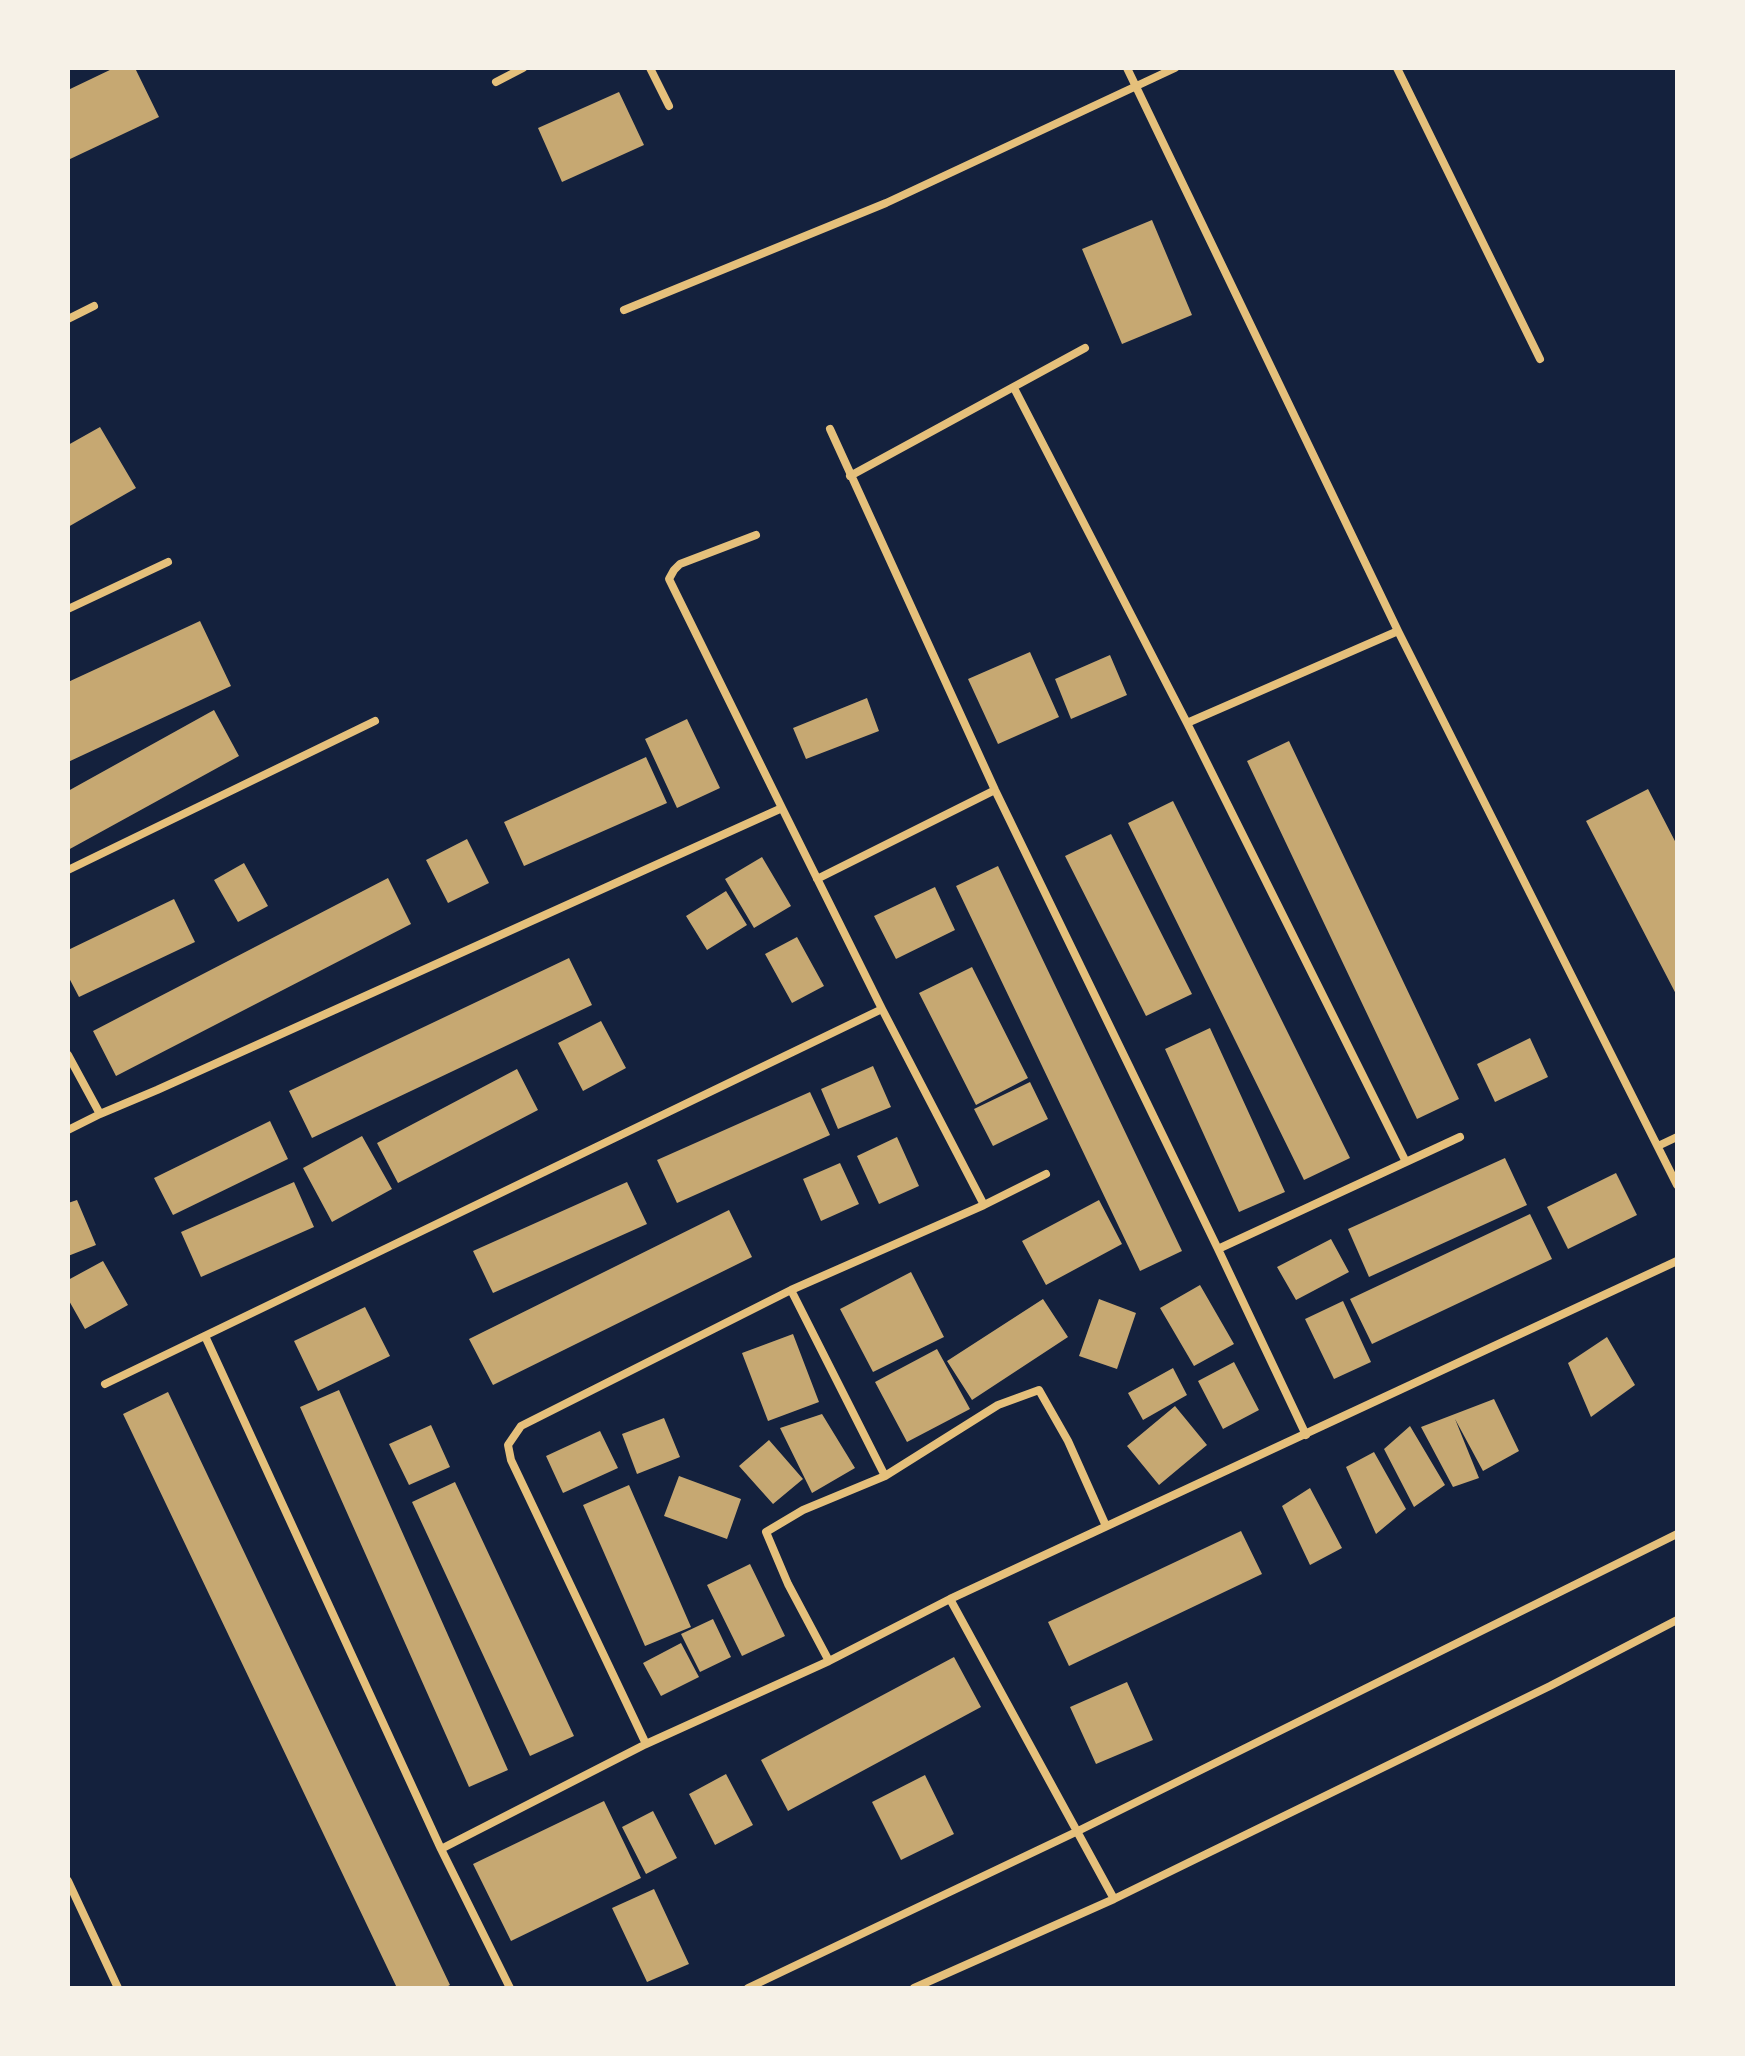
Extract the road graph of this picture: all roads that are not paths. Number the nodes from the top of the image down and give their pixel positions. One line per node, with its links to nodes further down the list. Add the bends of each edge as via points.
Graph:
1 (523, 68): 6 (street)
2 (650, 68): 8 (street)
3 (1127, 68): 7 (street)
4 (1175, 68): 7 (street)
5 (1397, 68): 13 (street)
6 (496, 82)
7 (1137, 87): 10 (street, via 886,203); 20 (street)
8 (669, 106)
9 (94, 306): 11 (street)
10 (624, 310)
11 (68, 319)
12 (1085, 348): 14 (street)
13 (1540, 359)
14 (1014, 388): 16 (street); 22 (street)
15 (830, 429): 16 (street)
16 (850, 476): 23 (street)
17 (756, 535): 24 (street, via 680,564 669,579)
18 (168, 562): 19 (street)
19 (68, 609)
20 (1398, 631): 22 (street); 33 (street)
21 (375, 721): 25 (street)
22 (1187, 723): 34 (street)
23 (995, 790): 26 (street); 38 (street)
24 (782, 808): 26 (street); 29 (street)
25 (68, 870)
26 (817, 879): 27 (street)
27 (882, 1009): 37 (street); 41 (street)
28 (68, 1055): 29 (street)
29 (100, 1114): 30 (street)
30 (68, 1130)
31 (1460, 1137): 34 (street)
32 (1677, 1137): 33 (street)
33 (1658, 1146): 36 (street)
34 (1406, 1162): 38 (street)
35 (1046, 1174): 37 (street)
36 (1677, 1185)
37 (984, 1205): 40 (street)
38 (1218, 1249): 43 (street)
39 (1677, 1261): 43 (street)
40 (791, 1290): 44 (street); 50 (street, via 521,1426 508,1445)
41 (205, 1336): 42 (street); 52 (street)
42 (105, 1384)
43 (1306, 1435): 45 (street)
44 (885, 1476): 45 (street, via 998,1405 1039,1390); 49 (street, via 803,1510 766,1532)
45 (1106, 1526): 47 (street)
46 (1677, 1534): 51 (street)
47 (950, 1599): 49 (street); 51 (street)
48 (1677, 1620): 54 (street)
49 (829, 1661): 50 (street)
50 (646, 1744): 52 (street)
51 (1078, 1831): 54 (street); 57 (street)
52 (441, 1849): 56 (street)
53 (68, 1881): 55 (street)
54 (1114, 1899): 58 (street)
55 (118, 1988)
56 (510, 1988)
57 (748, 1988)
58 (914, 1988)

